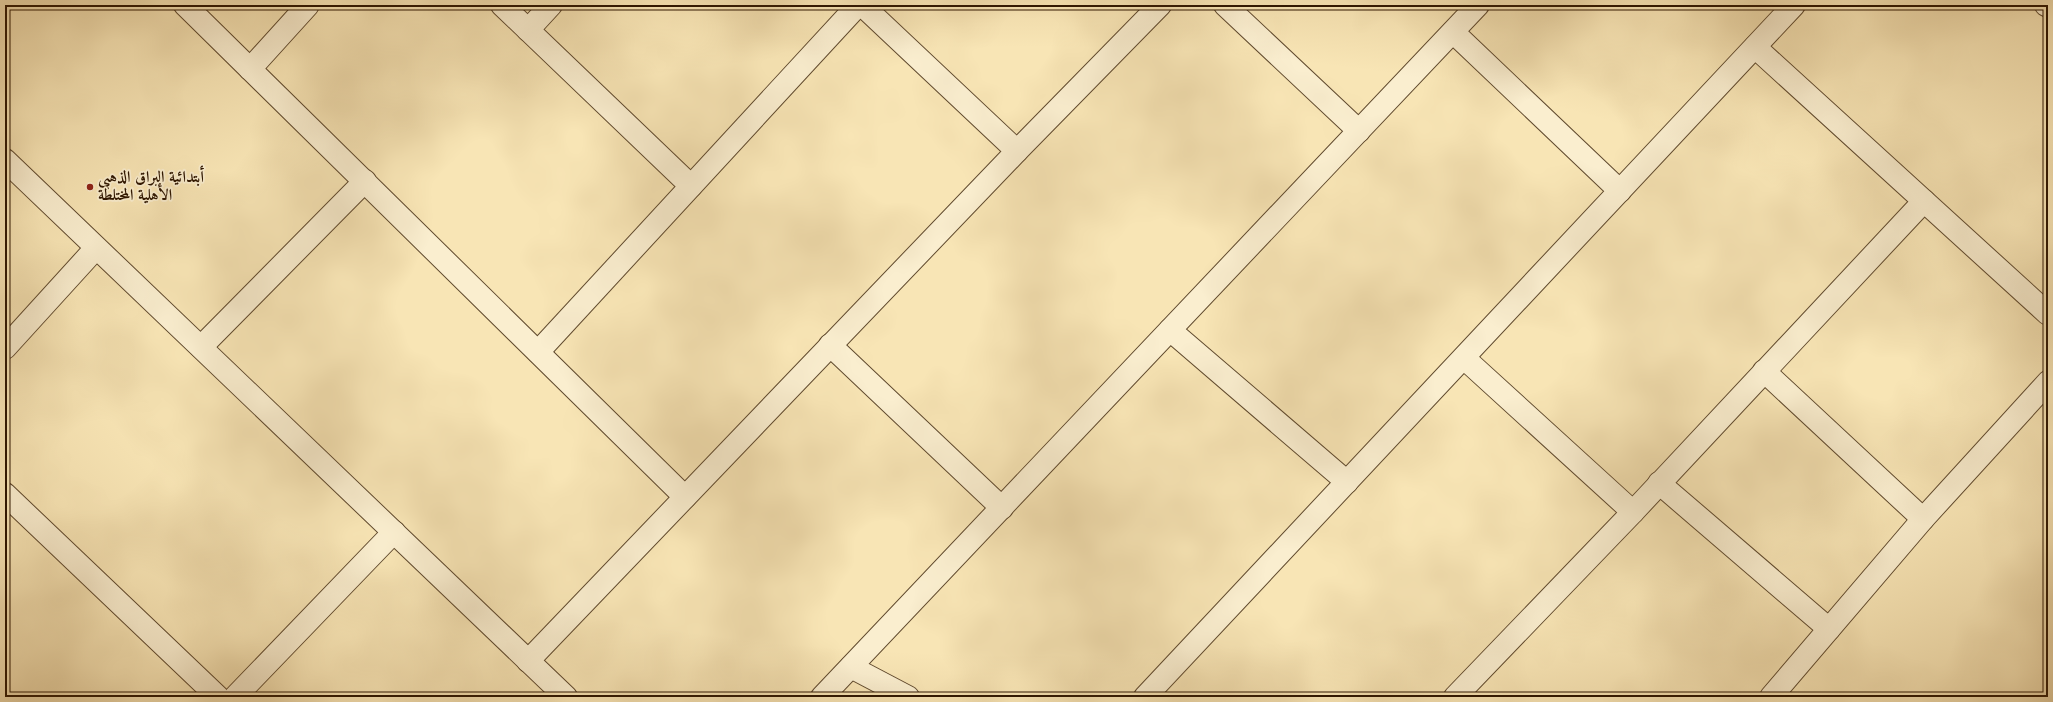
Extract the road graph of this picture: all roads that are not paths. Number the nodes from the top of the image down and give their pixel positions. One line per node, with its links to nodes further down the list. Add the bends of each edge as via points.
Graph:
1 (185, 5): 14 (street)
2 (308, 5): 14 (street)
3 (502, 5): 11 (street)
4 (551, 5): 11 (street)
5 (858, 5): 19 (street)
6 (862, 5): 16 (street)
7 (1160, 5): 16 (street)
8 (1225, 5): 15 (street)
9 (1478, 5): 12 (street)
10 (1794, 5): 13 (street)
11 (528, 30): 19 (street)
12 (1453, 32): 15 (street); 20 (street)
13 (1755, 47): 20 (street); 21 (street)
14 (250, 69): 18 (street)
15 (1359, 131): 24 (street)
16 (1016, 152): 25 (street)
17 (5, 160): 22 (street)
18 (365, 181): 26 (street); 28 (street)
19 (691, 186): 28 (street)
20 (1620, 191): 29 (street)
21 (1924, 201): 23 (street); 30 (street)
22 (96, 248): 26 (street); 27 (street)
23 (2048, 314)
24 (1170, 330): 32 (street); 36 (street)
25 (830, 345): 35 (street); 36 (street)
26 (201, 347): 39 (street)
27 (5, 348)
28 (538, 352): 35 (street)
29 (1464, 358): 32 (street); 37 (street)
30 (1764, 371): 33 (street); 38 (street)
31 (2048, 382): 38 (street)
32 (1347, 482): 48 (street)
33 (1659, 483): 37 (street); 40 (street)
34 (5, 494): 43 (street)
35 (686, 497): 41 (street)
36 (1002, 508): 42 (street)
37 (1633, 512): 49 (street)
38 (1922, 519): 40 (street)
39 (394, 532): 41 (street); 44 (street)
40 (1829, 629): 50 (street)
41 (528, 660): 45 (street)
42 (851, 667): 46 (street); 47 (street)
43 (218, 697)
44 (235, 697)
45 (566, 697)
46 (822, 697)
47 (908, 697)
48 (1145, 697)
49 (1455, 697)
50 (1771, 697)

